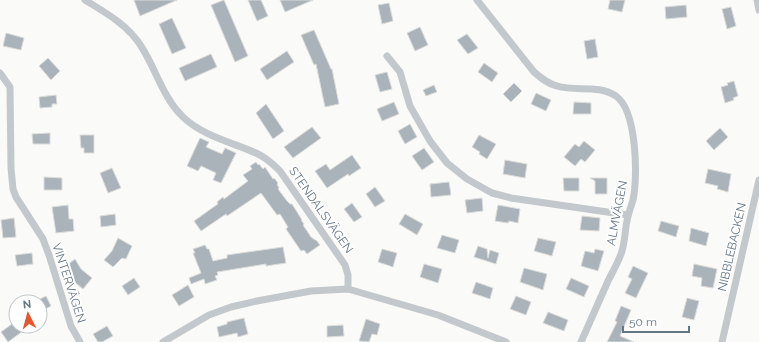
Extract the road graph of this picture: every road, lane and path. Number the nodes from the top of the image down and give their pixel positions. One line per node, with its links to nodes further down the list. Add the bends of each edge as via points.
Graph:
1 (85, 0): 11 (street, STENDALSVÄGEN, via 123,25 134,36 142,46 173,106 192,125 203,132 256,153 280,171 345,265)
2 (477, 0): 9 (street, ALMVÄGEN, via 544,81 557,86 608,92 618,97 628,111 636,172 633,200)
3 (757, 0): 4 (street)
4 (759, 10)
5 (387, 56): 9 (street, via 400,72 410,106 430,141 447,163 467,179 492,193 511,198)
6 (0, 73): 13 (street, VINTERVÄGEN, via 10,87 10,161 13,189 43,239 70,326)
7 (759, 180): 10 (street, NIBBLEBACKEN)
8 (759, 212): 10 (street)
9 (628, 215): 17 (street, ALMVÄGEN, via 622,251)
10 (752, 215): 18 (street, NIBBLEBACKEN)
11 (348, 289): 12 (street, via 432,313); 14 (street, via 311,292 231,307 209,315)
12 (486, 333): 15 (street); 16 (street)
13 (80, 342)
14 (163, 342)
15 (492, 342)
16 (506, 342)
17 (581, 342)
18 (722, 342)

